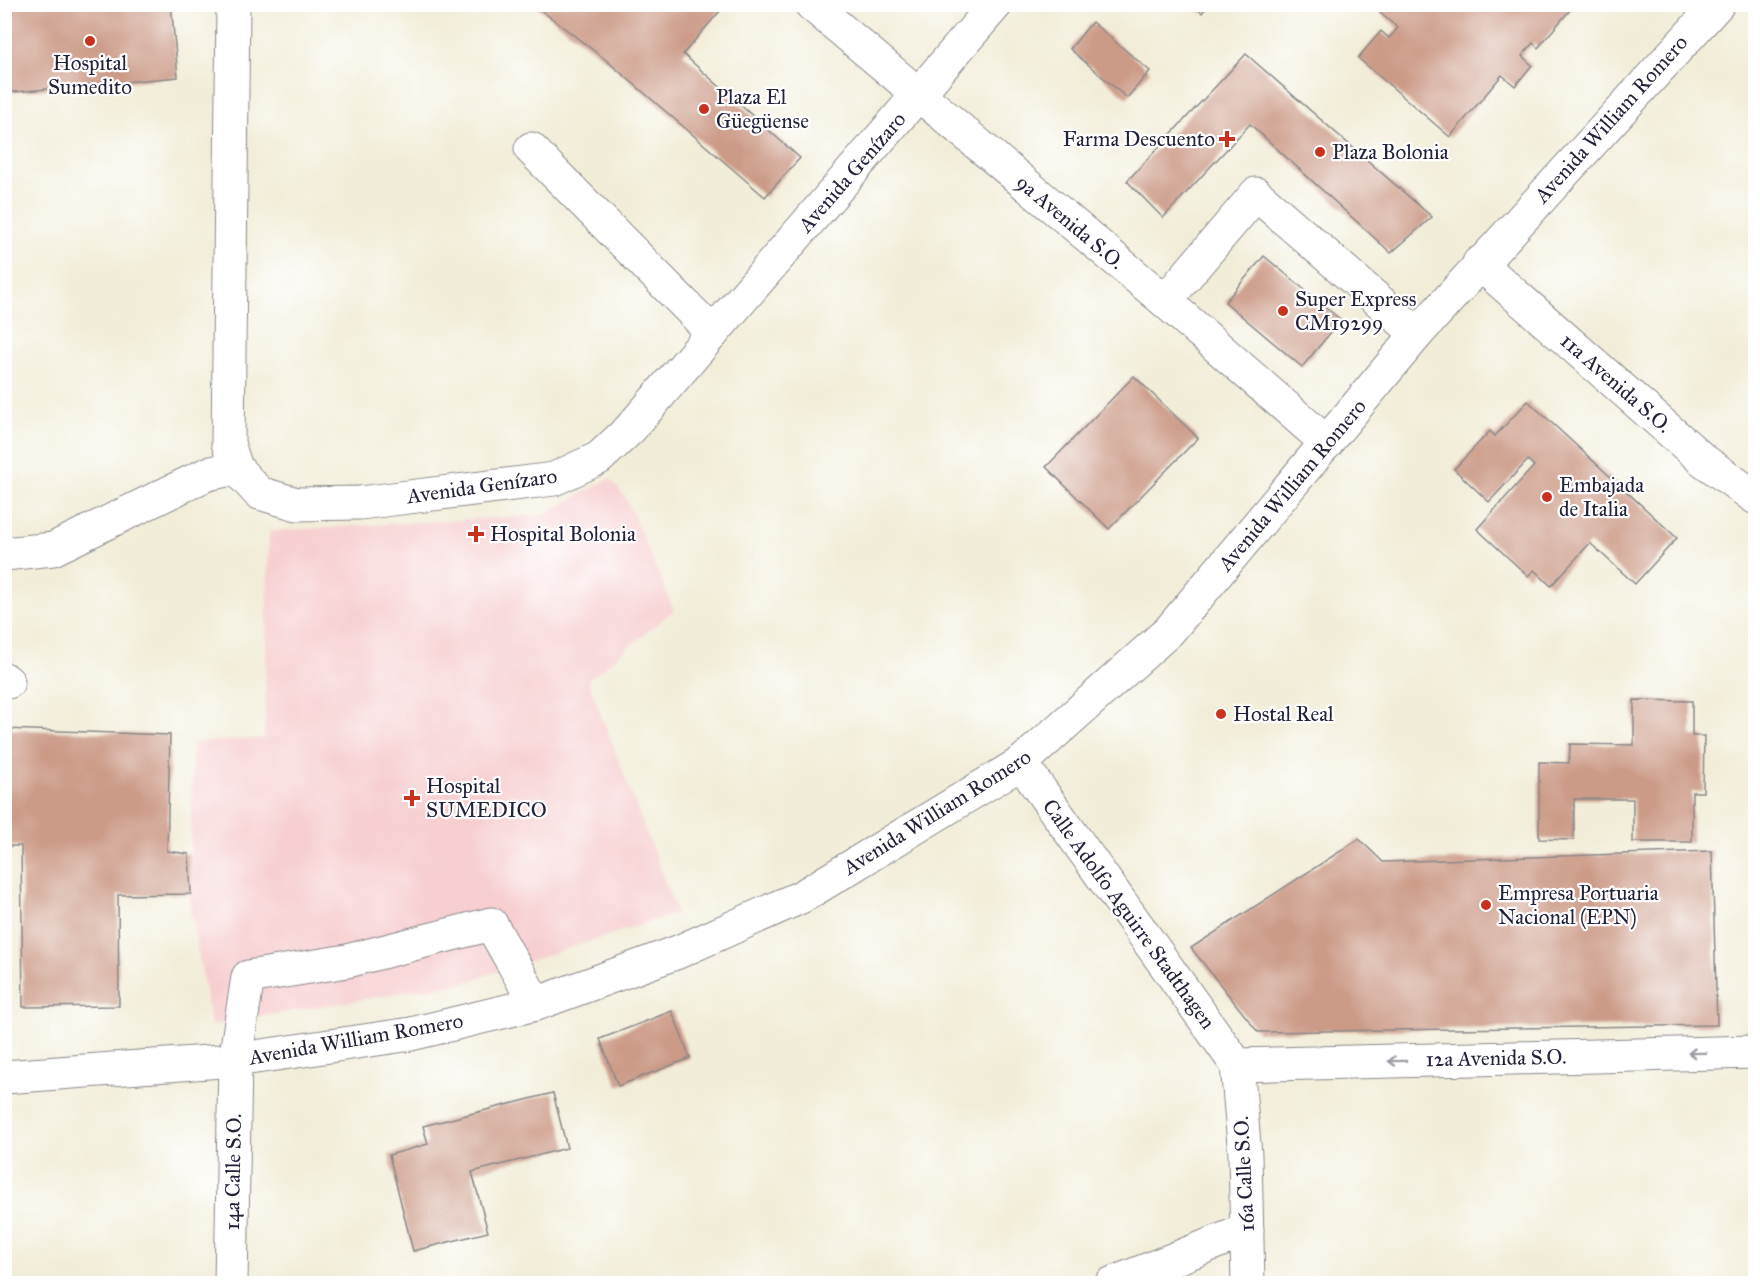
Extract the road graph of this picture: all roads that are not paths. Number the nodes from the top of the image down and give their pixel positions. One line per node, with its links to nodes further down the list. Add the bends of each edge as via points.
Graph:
1 (232, 4): 12 (street, Avenida Genízaro, via 228,442)
2 (811, 4): 5 (street, 9a Avenida S.O.)
3 (996, 4): 5 (street, Avenida Genízaro)
4 (1718, 4): 7 (street, Avenida William Romero)
5 (919, 95): 8 (street, 9a Avenida S.O.); 9 (street, Avenida Genízaro)
6 (531, 149): 9 (street)
7 (1479, 263): 10 (street, Avenida William Romero); 13 (street, 11a Avenida S.O., via 1703,460)
8 (1165, 301): 10 (street, via 1256,194); 11 (street, 9a Avenida S.O.)
9 (713, 333): 12 (street, Avenida Genízaro, via 630,429 599,458 554,479 360,502 297,504 259,493)
10 (1417, 334): 11 (street, Avenida William Romero)
11 (1327, 443): 15 (street, Avenida William Romero, via 1169,631)
12 (236, 468): 14 (street, via 207,474 53,549)
13 (1755, 498)
14 (4, 554)
15 (1021, 764): 16 (street, Avenida William Romero, via 803,896 678,952); 19 (street, Calle Adolfo Aguirre Stadthagen)
16 (536, 1004): 18 (street, Avenida William Romero, via 411,1034); 18 (street, 14a Calle S.O., via 491,924 347,960 248,977)
17 (1755, 1052): 19 (street, 12a Avenida S.O., one-way to 19)
18 (235, 1060): 20 (street, Avenida William Romero); 22 (street, 14a Calle S.O.)
19 (1237, 1065): 21 (street, 16a Calle S.O.)
20 (4, 1077)
21 (1247, 1230): 23 (street); 24 (street, 16a Calle S.O.)
22 (231, 1284)
23 (1111, 1284)
24 (1248, 1284)

